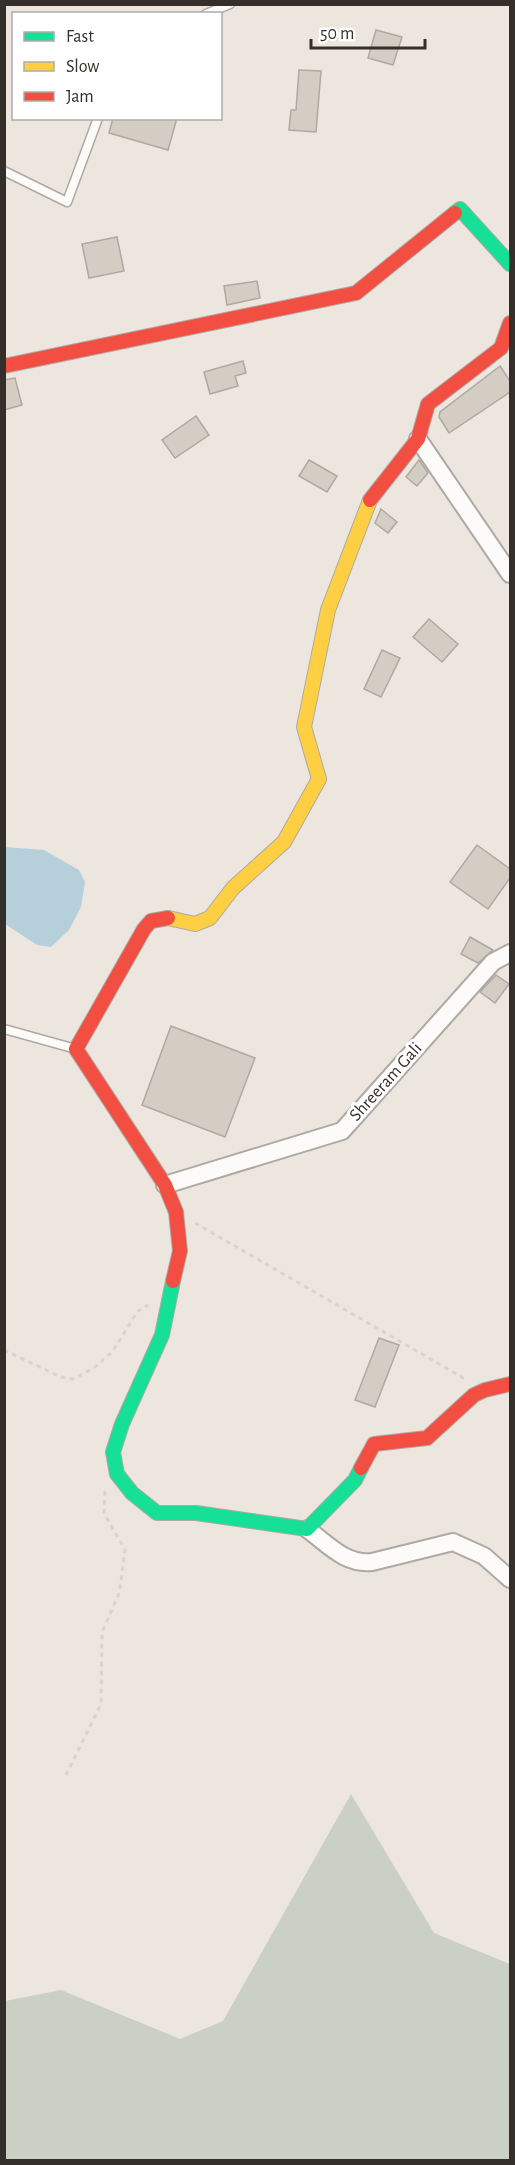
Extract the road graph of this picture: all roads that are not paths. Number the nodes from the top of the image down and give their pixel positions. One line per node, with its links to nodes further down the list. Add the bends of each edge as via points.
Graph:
1 (230, 4): 2 (lane)
2 (211, 12)
3 (97, 120): 4 (lane, via 67,202)
4 (4, 171)
5 (510, 264): 7 (street, via 460,209 356,293)
6 (510, 323): 8 (street, via 501,348 428,404)
7 (4, 366)
8 (418, 439): 9 (street); 12 (street, via 367,504 328,610 304,727 318,779 284,842 232,888 210,918 195,924 165,917 151,921)
9 (510, 574)
10 (510, 954): 13 (street, Shreeram Gali, via 493,962 342,1131)
11 (4, 1029): 12 (lane)
12 (76, 1049): 13 (street)
13 (165, 1185): 15 (street, via 176,1212 180,1251 162,1335 112,1452 117,1474 132,1493 157,1513 196,1514)
14 (510, 1384): 15 (street, via 474,1395 427,1438 374,1444 355,1480)
15 (307, 1529): 16 (street, via 359,1564 453,1542 484,1556)
16 (510, 1579)

